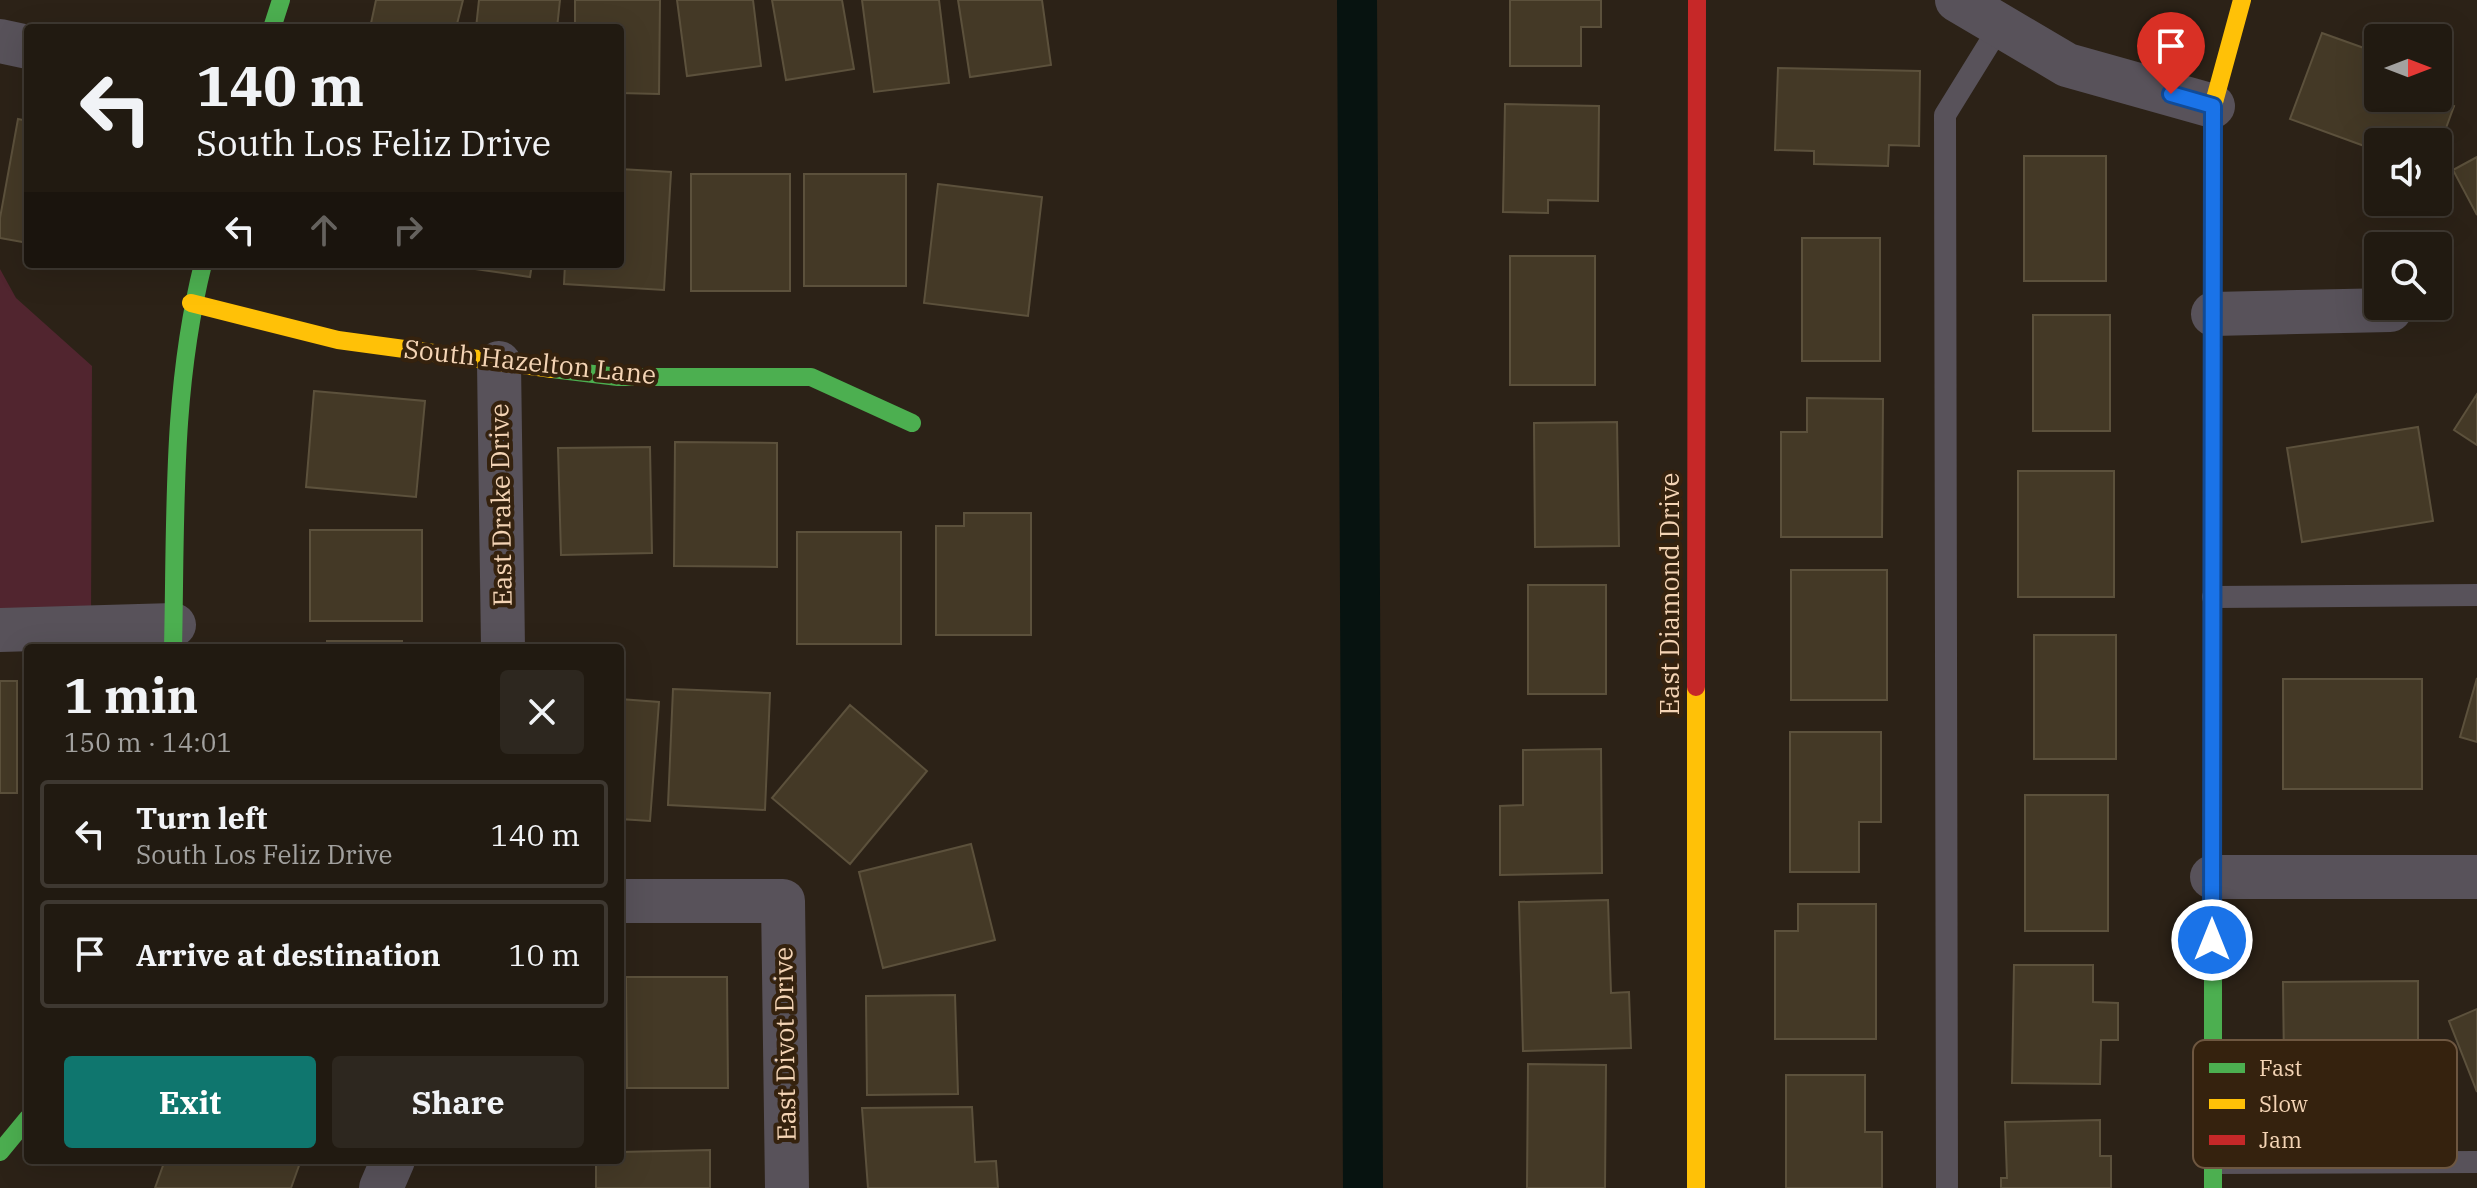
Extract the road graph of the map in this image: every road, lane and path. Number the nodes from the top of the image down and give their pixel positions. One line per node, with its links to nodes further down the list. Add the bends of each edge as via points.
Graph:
1 (281, 0): 5 (street)
2 (1697, 0): 32 (street, East Diamond Drive)
3 (1957, 0): 6 (street)
4 (2242, 0): 9 (street)
5 (273, 24)
6 (2000, 26): 9 (street, via 2067,65); 33 (lane, via 1945,115)
7 (0, 41): 8 (street)
8 (24, 46)
9 (2213, 106): 13 (street)
10 (202, 268): 11 (street)
11 (191, 303): 14 (street, South Hazelton Lane, via 338,340); 19 (street, via 178,409)
12 (2364, 311): 13 (street)
13 (2213, 314): 17 (street)
14 (499, 363): 15 (street, South Hazelton Lane, via 618,377 811,377); 20 (street, East Drake Drive)
15 (912, 423)
16 (2477, 595): 17 (lane)
17 (2213, 597): 21 (street)
18 (0, 630): 19 (street)
19 (174, 636)
20 (503, 644)
21 (2212, 877): 22 (street); 24 (street)
22 (2477, 877)
23 (624, 901): 31 (street, East Divot Drive, via 783,901)
24 (2213, 1040)
25 (24, 1123): 26 (street)
26 (0, 1152)
27 (2457, 1162): 28 (lane)
28 (2477, 1162)
29 (391, 1164): 30 (street)
30 (381, 1188)
31 (787, 1188)
32 (1696, 1188)
33 (1947, 1188)

